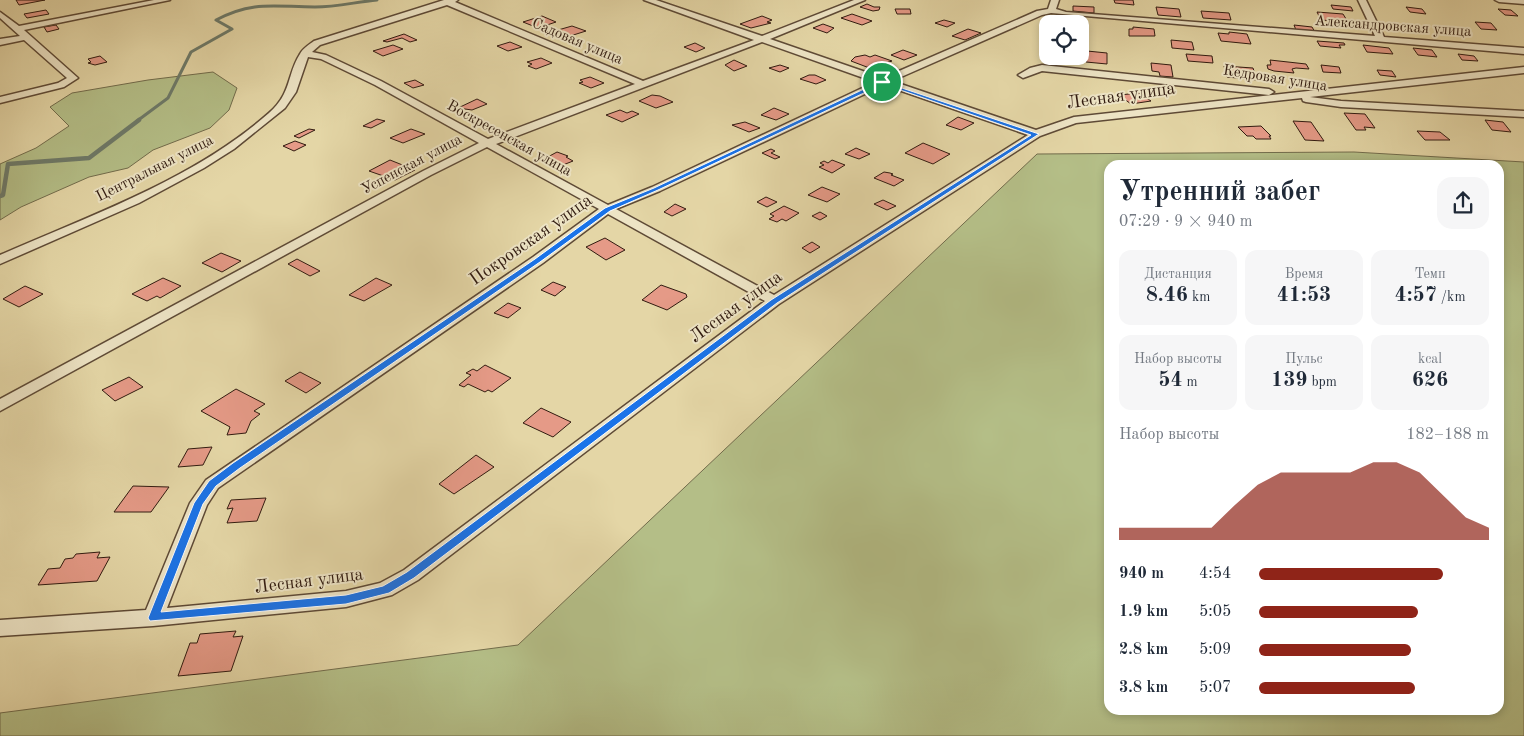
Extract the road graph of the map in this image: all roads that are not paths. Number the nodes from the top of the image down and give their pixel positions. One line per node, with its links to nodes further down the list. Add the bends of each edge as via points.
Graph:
1 (166, 0): 10 (street)
2 (648, 0): 12 (street)
3 (861, 0): 12 (street, Успенская улица)
4 (1362, 0): 13 (street)
5 (1499, 0): 7 (street)
6 (451, 1): 16 (street, via 326,39); 20 (street, Садовая улица)
7 (1524, 2)
8 (1053, 5): 13 (street, Александровская улица); 19 (street, Покровская улица)
9 (0, 14): 10 (street)
10 (18, 29): 11 (street)
11 (26, 37): 14 (street); 22 (street, via 73,78 61,85)
12 (761, 40): 19 (street); 20 (street, Успенская улица)
13 (1381, 40): 15 (street, Александровская улица)
14 (0, 42)
15 (1524, 51)
16 (304, 54): 25 (street, Воскресенская улица, via 340,64); 27 (street, Центральная улица, via 286,102 236,143 181,176)
17 (1524, 70): 21 (street, Лесная улица)
18 (1024, 75): 21 (street, Кедровая улица, via 1042,68 1070,70 1244,88)
19 (882, 82): 24 (street); 26 (street, Покровская улица)
20 (642, 84): 25 (street, Успенская улица)
21 (1289, 96): 23 (street, Кедровая улица, via 1341,104); 24 (street, Лесная улица, via 1074,120)
22 (0, 100)
23 (1524, 114)
24 (1036, 134): 28 (street, Лесная улица)
25 (485, 144): 26 (street, Воскресенская улица); 29 (street, Успенская улица)
26 (608, 209): 28 (street, Воскресенская улица); 30 (street, Покровская улица, via 212,484 199,503)
27 (0, 260)
28 (774, 302): 30 (street, Лесная улица, via 410,575 385,590 346,599)
29 (0, 406)
30 (153, 618): 31 (street, Лесная улица)
31 (0, 628)

